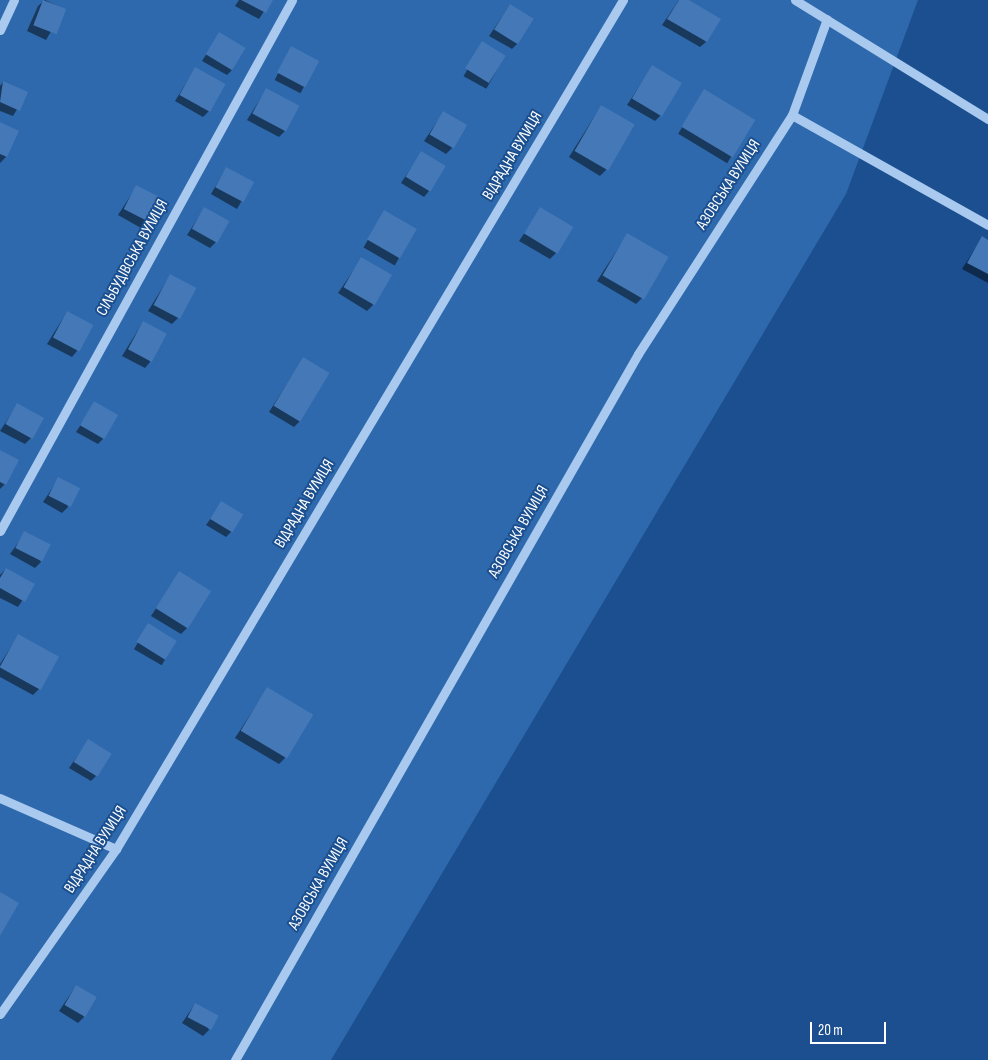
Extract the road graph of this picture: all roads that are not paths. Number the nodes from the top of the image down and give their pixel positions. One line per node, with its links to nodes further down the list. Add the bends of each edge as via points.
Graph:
1 (14, 0): 6 (lane)
2 (292, 0): 10 (lane, СІЛЬБУДІВСЬКА ВУЛИЦЯ)
3 (624, 0): 12 (lane, ВІДРАДНА ВУЛИЦЯ)
4 (795, 0): 5 (lane)
5 (826, 19): 7 (lane, АЗОВСЬКА ВУЛИЦЯ); 8 (lane)
6 (0, 30)
7 (792, 115): 9 (lane); 14 (lane, АЗОВСЬКА ВУЛИЦЯ, via 638,354)
8 (988, 119)
9 (988, 226)
10 (0, 531)
11 (0, 798): 12 (lane)
12 (116, 849): 13 (lane, ВІДРАДНА ВУЛИЦЯ)
13 (0, 1014)
14 (235, 1060)

